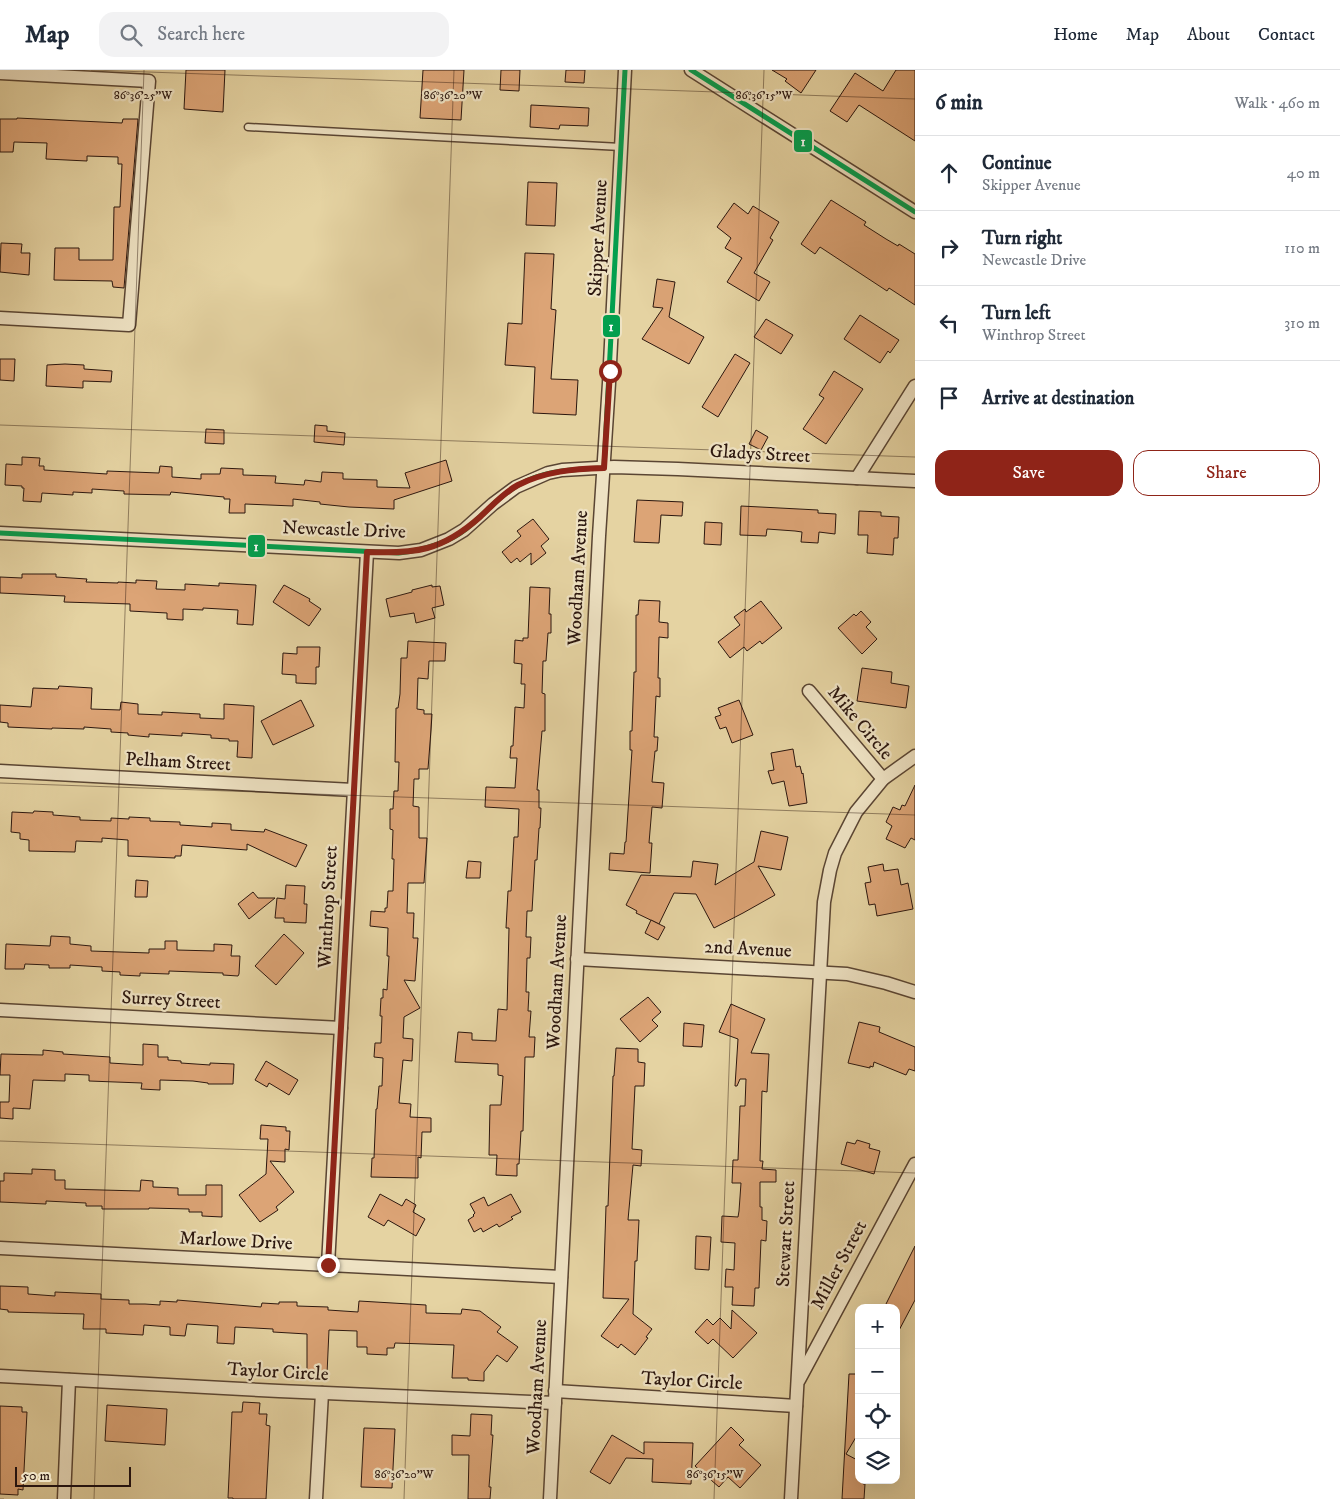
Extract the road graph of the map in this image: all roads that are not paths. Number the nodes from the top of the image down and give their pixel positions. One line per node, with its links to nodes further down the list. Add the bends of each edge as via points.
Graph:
1 (625, 70): 5 (street, Skipper Avenue)
2 (691, 70): 6 (street)
3 (0, 73): 7 (street, via 149,81 129,325)
4 (248, 127): 5 (lane)
5 (621, 147): 9 (street, Skipper Avenue)
6 (915, 212)
7 (0, 318)
8 (915, 386): 10 (street)
9 (604, 468): 10 (street, Gladys Street); 13 (street, Newcastle Drive, via 562,470 528,480 516,486 464,530 440,544 399,553); 19 (street, Woodham Avenue)
10 (856, 478): 11 (street, Gladys Street)
11 (915, 481)
12 (0, 533): 13 (street, Newcastle Drive)
13 (367, 552): 18 (street, Winthrop Street)
14 (809, 691): 17 (street, Mike Circle)
15 (915, 756): 17 (street, Stewart Street)
16 (0, 771): 18 (street, Pelham Street)
17 (883, 779): 20 (street, Stewart Street, via 856,812 835,853 824,902)
18 (353, 790): 23 (street, Winthrop Street)
19 (577, 959): 20 (street, 2nd Avenue); 27 (street, Woodham Avenue)
20 (819, 972): 21 (street, 2nd Avenue, via 848,974); 30 (street, Stewart Street)
21 (915, 992)
22 (0, 1010): 23 (street, Surrey Street)
23 (341, 1028): 26 (street, Winthrop Street)
24 (915, 1164): 30 (street, Miller Street)
25 (0, 1248): 26 (street, Marlowe Drive)
26 (328, 1265): 27 (street, Marlowe Drive)
27 (561, 1277): 32 (street, Woodham Avenue)
28 (0, 1376): 29 (street, Taylor Circle)
29 (70, 1380): 31 (street, Taylor Circle); 34 (street)
30 (797, 1385): 33 (street, Stewart Street)
31 (322, 1392): 32 (street, Taylor Circle); 35 (street)
32 (555, 1397): 33 (street, Taylor Circle); 36 (street, Woodham Avenue)
33 (796, 1406): 37 (street, Stewart Street)
34 (64, 1499)
35 (316, 1499)
36 (550, 1499)
37 (790, 1499)

